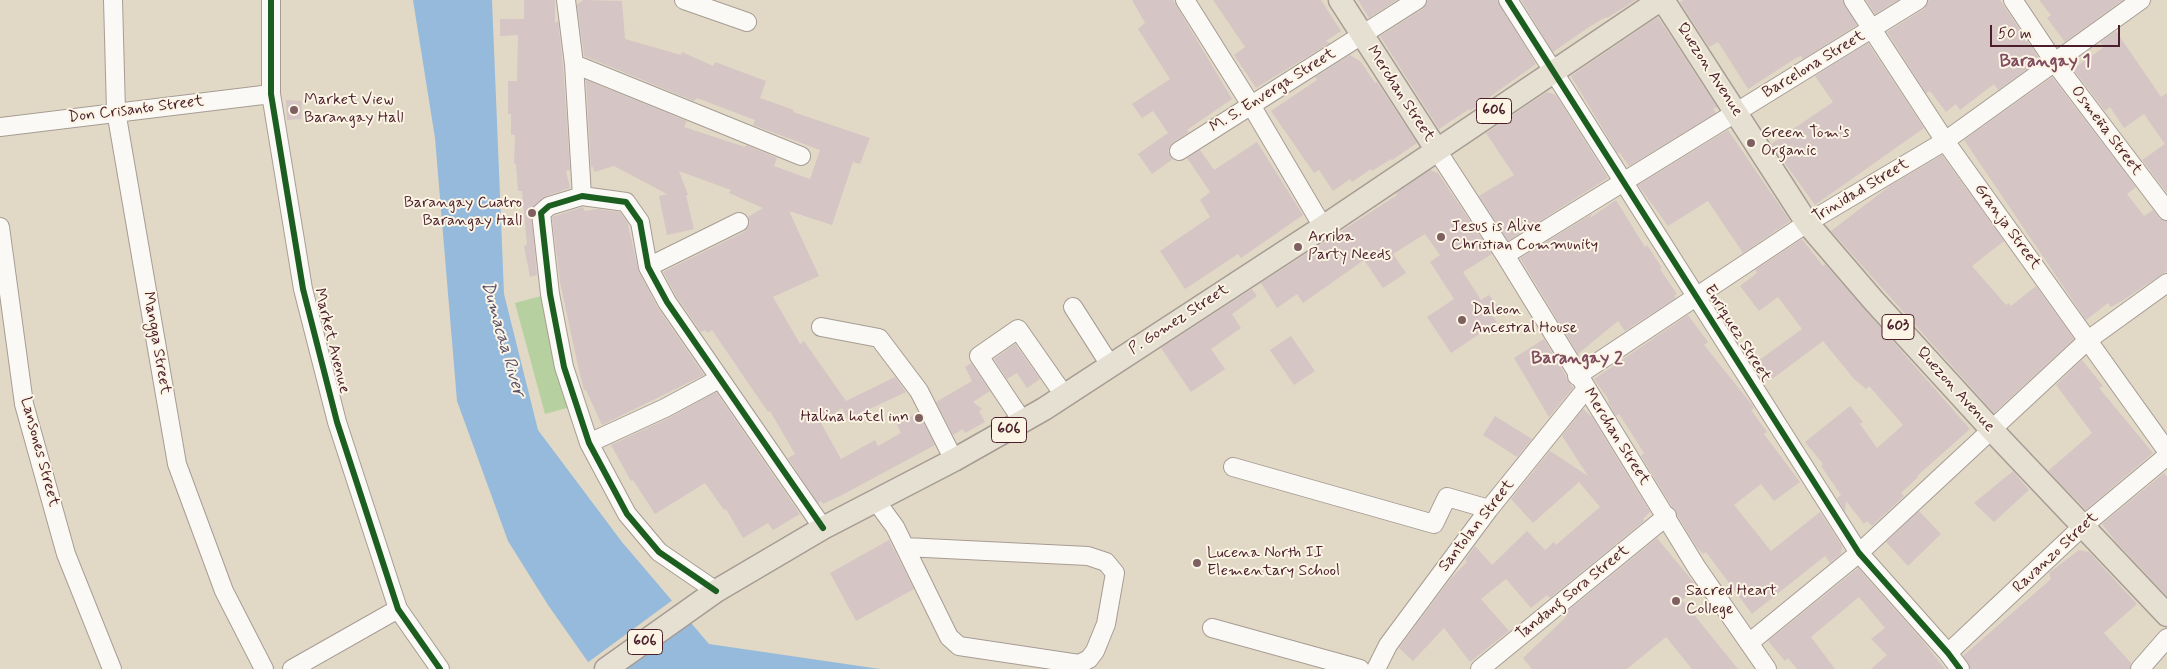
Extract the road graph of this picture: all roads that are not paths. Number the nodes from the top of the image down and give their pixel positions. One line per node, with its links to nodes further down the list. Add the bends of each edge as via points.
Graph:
1 (113, 0): 22 (street, Mangga Street)
2 (271, 0): 20 (street, Market Avenue)
3 (566, 0): 18 (street)
4 (684, 0): 14 (street)
5 (1185, 0): 21 (street)
6 (1340, 0): 16 (main road, Merchan Street)
7 (1417, 0): 16 (street, M. S. Enverga Street)
8 (1508, 0): 19 (street, Enriquez Street)
9 (1661, 0): 19 (main road, P. Gomez Street / 606); 23 (main road, Quezon Avenue / 603)
10 (1852, 0): 15 (street, Granja Street)
11 (1918, 0): 15 (street, Barcelona Street)
12 (2013, 0): 17 (street, Osmeña Street)
13 (2141, 0): 17 (street, Trinidad Street)
14 (747, 22)
15 (1872, 30): 23 (street, Barcelona Street); 25 (street, Granja Street)
16 (1361, 35): 21 (street, M. S. Enverga Street); 26 (main road, Merchan Street)
17 (2055, 63): 25 (street, Trinidad Street); 31 (street, Osmeña Street)
18 (574, 64): 28 (street); 30 (street)
19 (1553, 73): 26 (main road, P. Gomez Street / 606); 29 (street, Enriquez Street)
20 (271, 94): 22 (street, Don Crisanto Street); 62 (street, Market Avenue, via 303,289 337,422)
21 (1251, 104): 27 (street, M. S. Enverga Street); 35 (street)
22 (116, 111): 24 (street, Don Crisanto Street); 70 (street, Mangga Street, via 177,464 224,592)
23 (1737, 112): 29 (street, Barcelona Street); 33 (main road, Quezon Avenue / 603)
24 (0, 127)
25 (1945, 141): 33 (street, Trinidad Street); 42 (street, Granja Street)
26 (1436, 149): 35 (main road, P. Gomez Street / 606); 36 (street, Merchan Street)
27 (1179, 151)
28 (802, 156)
29 (1622, 181): 36 (street, Barcelona Street); 39 (street, Enriquez Street)
30 (582, 196): 37 (street, via 626,202 640,222); 49 (street, via 549,206 541,213 550,294 564,367)
31 (2167, 211)
32 (739, 222): 37 (street)
33 (1807, 223): 39 (street, Trinidad Street); 48 (main road, Quezon Avenue / 603)
34 (0, 227): 69 (street, Lansones Street, via 24,404 66,554)
35 (1323, 227): 43 (main road, P. Gomez Street / 606)
36 (1505, 255): 45 (street, Merchan Street)
37 (648, 266): 44 (street, via 667,302)
38 (2167, 283): 42 (street)
39 (1697, 297): 45 (street, Trinidad Street); 60 (street, Enriquez Street)
40 (1072, 307): 43 (street)
41 (821, 326): 52 (street, via 879,338 919,391)
42 (2088, 340): 48 (street); 50 (street, Granja Street)
43 (1110, 365): 46 (main road, P. Gomez Street / 606)
44 (719, 379): 49 (street); 58 (street)
45 (1582, 383): 55 (street, Santolan Street); 56 (street, Merchan Street)
46 (1064, 395): 47 (main road, P. Gomez Street / 606); 47 (street, via 1018,329 979,356)
47 (1023, 422): 52 (main road, P. Gomez Street / 606)
48 (1991, 429): 57 (main road, Quezon Avenue / 603); 60 (street)
49 (589, 443): 61 (street, via 627,514 659,552)
50 (2167, 451)
51 (2167, 456): 57 (street, Ravanzo Street)
52 (954, 460): 54 (main road, P. Gomez Street / 606)
53 (1233, 468): 55 (street, via 1434,524 1447,497)
54 (876, 501): 58 (main road, P. Gomez Street / 606); 59 (street)
55 (1489, 509): 75 (street, Santolan Street, via 1388,645)
56 (1667, 516): 66 (street, Merchan Street, via 1697,568); 76 (street, Tandang Sora Street)
57 (2083, 526): 63 (main road, Quezon Avenue / 603); 67 (street, Ravanzo Street)
58 (823, 528): 61 (main road, P. Gomez Street / 606)
59 (905, 547): 59 (street, via 949,637 959,646 1079,664 1095,651 1106,624 1115,573 1106,562 1088,556)
60 (1859, 553): 66 (street); 67 (street, Enriquez Street)
61 (716, 591): 73 (main road, P. Gomez Street / 606)
62 (398, 609): 68 (street); 72 (street, Market Avenue)
63 (2167, 615)
64 (1212, 628): 74 (street)
65 (2167, 638): 79 (street)
66 (1749, 643): 77 (street, Merchan Street)
67 (1948, 653): 78 (street, Enriquez Street)
68 (316, 663): 71 (street)
69 (112, 669)
70 (264, 669)
71 (292, 669)
72 (440, 669)
73 (606, 669)
74 (1360, 669)
75 (1376, 669)
76 (1480, 669)
77 (1767, 669)
78 (1960, 669)
79 (2140, 669)

